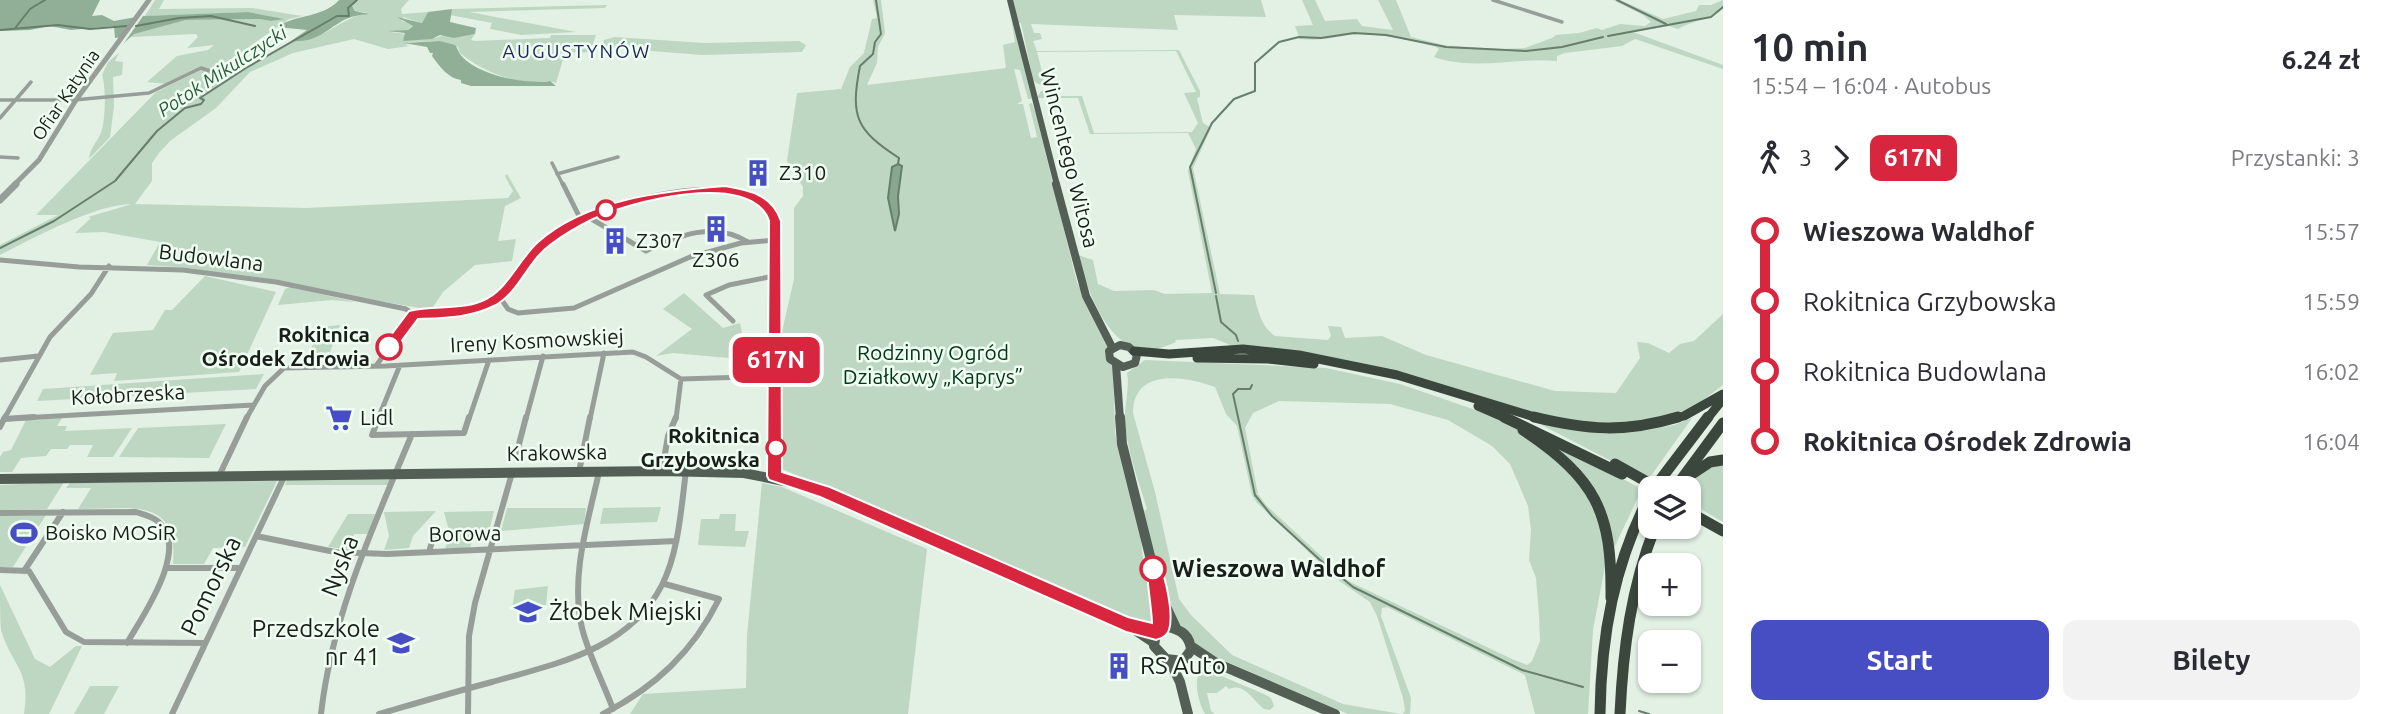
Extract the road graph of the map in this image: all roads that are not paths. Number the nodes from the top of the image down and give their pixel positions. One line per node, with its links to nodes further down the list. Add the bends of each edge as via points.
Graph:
1 (149, 0): 8 (street, Ofiar Katynia)
2 (1010, 0): 29 (main road, Wincentego Witosa, via 1086,296)
3 (1493, 0): 4 (street)
4 (1562, 22)
5 (213, 72): 8 (street, via 201,68 153,92)
6 (32, 82): 9 (street)
7 (0, 100): 9 (street)
8 (76, 100): 9 (street); 17 (street, Ofiar Katynia, via 38,160)
9 (16, 101): 10 (street)
10 (0, 118)
11 (618, 157): 15 (street)
12 (0, 158): 13 (street)
13 (18, 158)
14 (552, 163): 15 (street)
15 (557, 174): 20 (street)
16 (0, 191): 17 (street)
17 (9, 191): 18 (street, Ofiar Katynia)
18 (0, 200)
19 (588, 217): 20 (street, Budowlana); 21 (street, Budowlana, via 681,192 732,190 761,200 773,214); 22 (street, via 646,251 695,234 726,231)
20 (581, 220): 26 (street, Budowlana, via 543,244)
21 (775, 240): 22 (street); 25 (street)
22 (748, 242): 26 (street, via 685,259 574,308 518,313 508,309)
23 (0, 260): 24 (street, Budowlana)
24 (109, 266): 27 (street, Budowlana, via 267,281 406,309); 31 (street)
25 (775, 276): 28 (street, via 729,285 706,295); 39 (street)
26 (499, 296): 27 (street, Budowlana, via 470,311)
27 (414, 315): 38 (street)
28 (733, 321)
29 (1117, 346): 33 (main road); 37 (main road, Wincentego Witosa, via 1108,355)
30 (604, 353): 32 (street, Ireny Kosmowskiej); 40 (street, Ireny Kosmowskiej, via 643,354); 52 (street)
31 (38, 356): 34 (street); 44 (street)
32 (543, 356): 35 (street, Ireny Kosmowskiej); 48 (street)
33 (1136, 356): 37 (main road); 42 (highway, via 1236,349 1287,353 1395,374)
34 (0, 360)
35 (489, 360): 36 (street, Ireny Kosmowskiej); 47 (street, via 464,433)
36 (400, 365): 38 (street, Ireny Kosmowskiej); 47 (street, via 372,435)
37 (1122, 365): 85 (main road, via 1122,444)
38 (376, 366): 43 (street, Ireny Kosmowskiej, via 282,369)
39 (776, 376): 40 (street); 58 (street)
40 (681, 379): 50 (street, via 676,421 668,436)
41 (1723, 397): 42 (highway, via 1673,422 1616,429 1549,421); 59 (highway)
42 (1471, 401): 63 (highway, via 1554,433); 86 (highway, via 1544,443 1587,488 1610,538)
43 (253, 405): 44 (street, Kołobrzeska); 57 (street, Ireny Kosmowskiej)
44 (4, 419): 46 (street)
45 (1723, 423): 60 (highway)
46 (0, 427)
47 (412, 434): 55 (street, Nyska)
48 (517, 452)
49 (1723, 460): 61 (highway, via 1710,462)
50 (662, 471): 51 (main road, Krakowska); 53 (main road, Krakowska)
51 (686, 471): 58 (main road, Krakowska); 75 (street)
52 (579, 472): 53 (main road, Krakowska); 54 (main road, Krakowska)
53 (598, 472): 76 (street)
54 (512, 473): 55 (main road, Krakowska); 77 (street)
55 (396, 474): 56 (main road, Krakowska); 79 (street, Nyska)
56 (285, 475): 57 (main road, Krakowska); 73 (street, Pomorska)
57 (219, 476): 62 (main road, Krakowska)
58 (774, 476): 88 (main road, Krakowska, via 824,492)
59 (1663, 476)
60 (1685, 476)
61 (1690, 476)
62 (0, 479)
63 (1638, 481)
64 (64, 512): 65 (street); 80 (street, via 135,512 152,517 171,537); 83 (street)
65 (0, 513)
66 (1701, 514): 68 (highway)
67 (1701, 516): 68 (highway)
68 (1706, 518): 70 (highway); 71 (highway)
69 (1638, 521): 86 (highway)
70 (1723, 524)
71 (1723, 531)
72 (434, 535): 78 (street)
73 (256, 536): 79 (street, Borowa); 81 (street, Pomorska)
74 (1650, 539): 103 (highway, via 1623,636)
75 (676, 541): 76 (street, Borowa); 84 (street)
76 (585, 542): 77 (street, Borowa); 91 (street, via 578,597)
77 (489, 551): 78 (street, Borowa); 93 (street, via 469,636)
78 (429, 552): 79 (street, Borowa)
79 (365, 553): 96 (street, Nyska, via 332,642)
80 (166, 568): 81 (street); 89 (street)
81 (241, 568): 90 (street, Pomorska)
82 (0, 570): 83 (street)
83 (24, 570): 89 (street, via 31,573 66,632 89,643)
84 (665, 584): 91 (street, via 639,617); 94 (street, via 719,599 684,657)
85 (1159, 592): 87 (main road); 88 (main road)
86 (1611, 598): 102 (highway)
87 (1176, 628): 88 (main road); 92 (main road, via 1187,635)
88 (1157, 634): 92 (main road, Krakowska, via 1158,653)
89 (127, 643): 90 (street)
90 (205, 643): 95 (street, Pomorska)
91 (591, 651): 93 (street); 94 (street)
92 (1183, 656): 100 (main road); 101 (main road, via 1216,663)
93 (467, 689): 97 (street); 98 (street)
94 (613, 709): 99 (street)
95 (172, 714)
96 (321, 714)
97 (379, 714)
98 (468, 714)
99 (603, 714)
100 (1190, 714)
101 (1335, 714)
102 (1600, 714)
103 (1620, 714)

